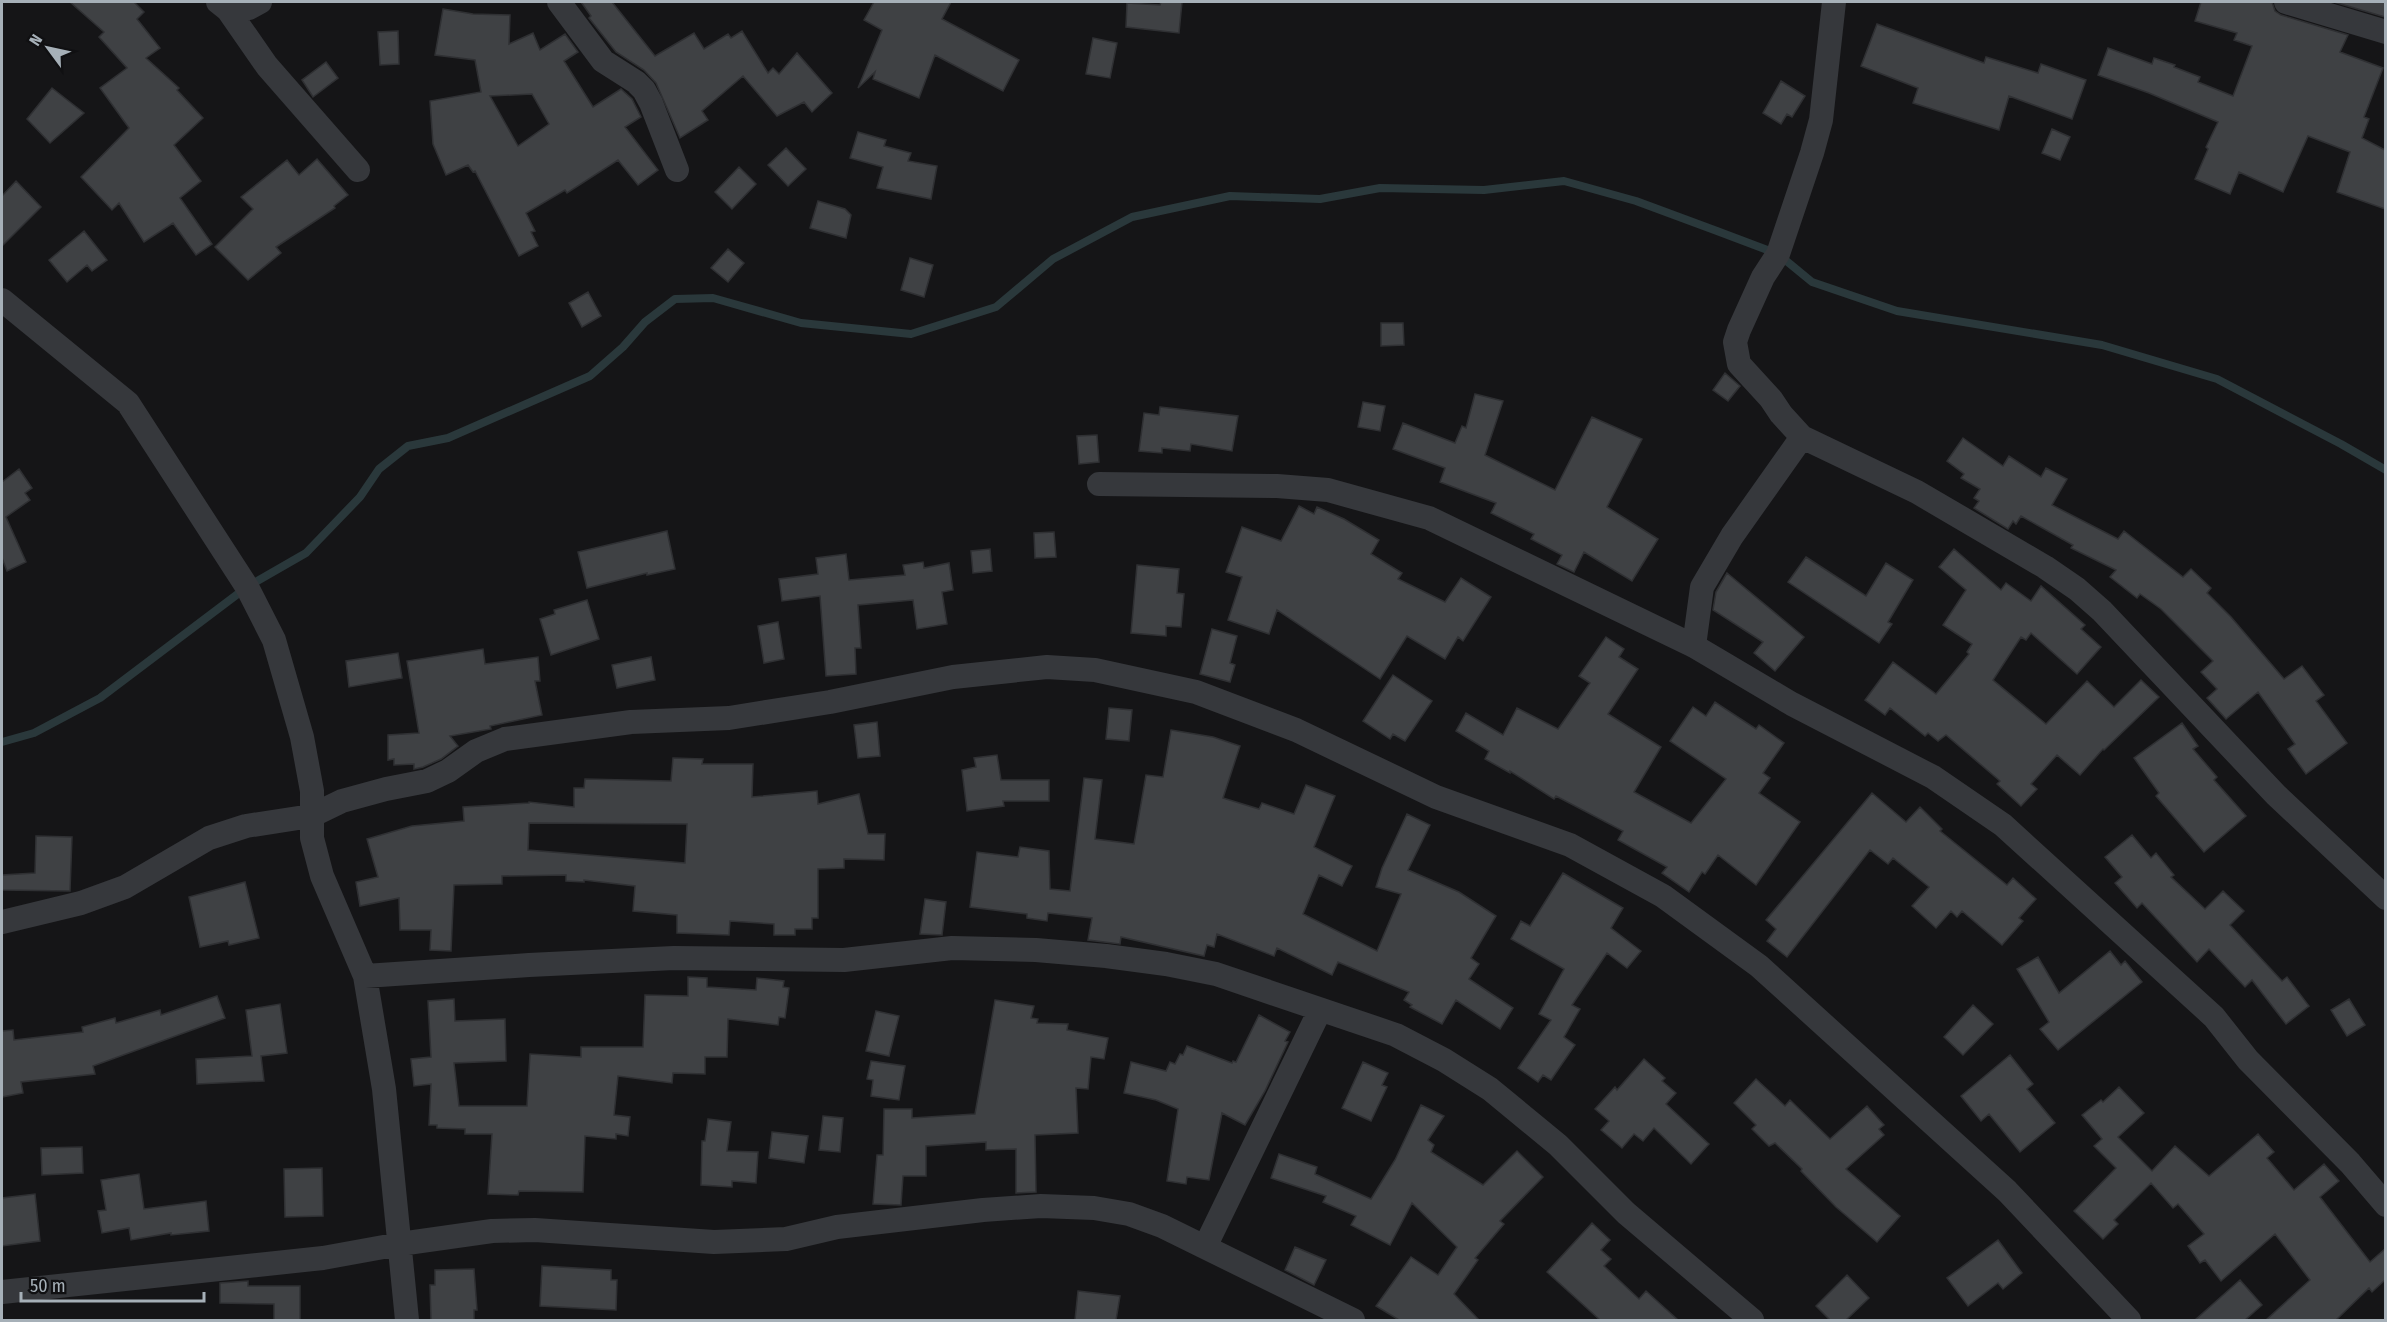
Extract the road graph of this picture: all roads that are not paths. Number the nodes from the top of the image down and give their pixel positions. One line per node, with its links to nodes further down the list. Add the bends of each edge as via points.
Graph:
1 (260, 2): 5 (street, via 249,8)
2 (559, 2): 8 (street, via 603,61 644,90)
3 (1834, 2): 10 (street, via 1821,120 1812,153 1778,255 1763,277 1735,342 1739,364)
4 (2286, 2): 6 (street)
5 (223, 6): 7 (street, via 267,66)
6 (2385, 32)
7 (358, 170)
8 (677, 170)
9 (2, 300): 13 (street, via 128,403 247,587 274,640 292,699 312,791)
10 (1802, 437): 12 (street, via 1732,536 1702,587); 14 (street, via 1917,492 2077,590 2102,611 2311,830)
11 (1099, 484): 12 (street, via 1328,490 1429,518)
12 (1694, 646): 18 (street, via 1792,704 1933,777 2003,825 2214,1017 2248,1060 2350,1163)
13 (311, 816): 15 (street, via 246,826 209,838 125,887 81,903); 16 (street, via 322,876); 25 (street, via 342,801 427,781 476,751 505,739 564,730 631,722 729,718 953,677 1047,668 1095,669 1196,693 1296,730 1436,797 1570,846 1663,896 1759,966 2007,1191)
14 (2385, 898)
15 (2, 922)
16 (365, 976): 17 (street, via 674,958 844,960 952,948 1036,950 1116,957 1216,974); 19 (street, via 384,1089)
17 (1320, 1010): 20 (street); 24 (street, via 1396,1035 1490,1089 1558,1145 1626,1213)
18 (2385, 1205)
19 (400, 1244): 20 (street, via 492,1231 535,1230 714,1242 786,1239 837,1227 1041,1206 1129,1214); 21 (street, via 323,1258); 22 (street)
20 (1205, 1247): 23 (street)
21 (2, 1292)
22 (407, 1320)
23 (1353, 1320)
24 (1752, 1320)
25 (2129, 1320)

